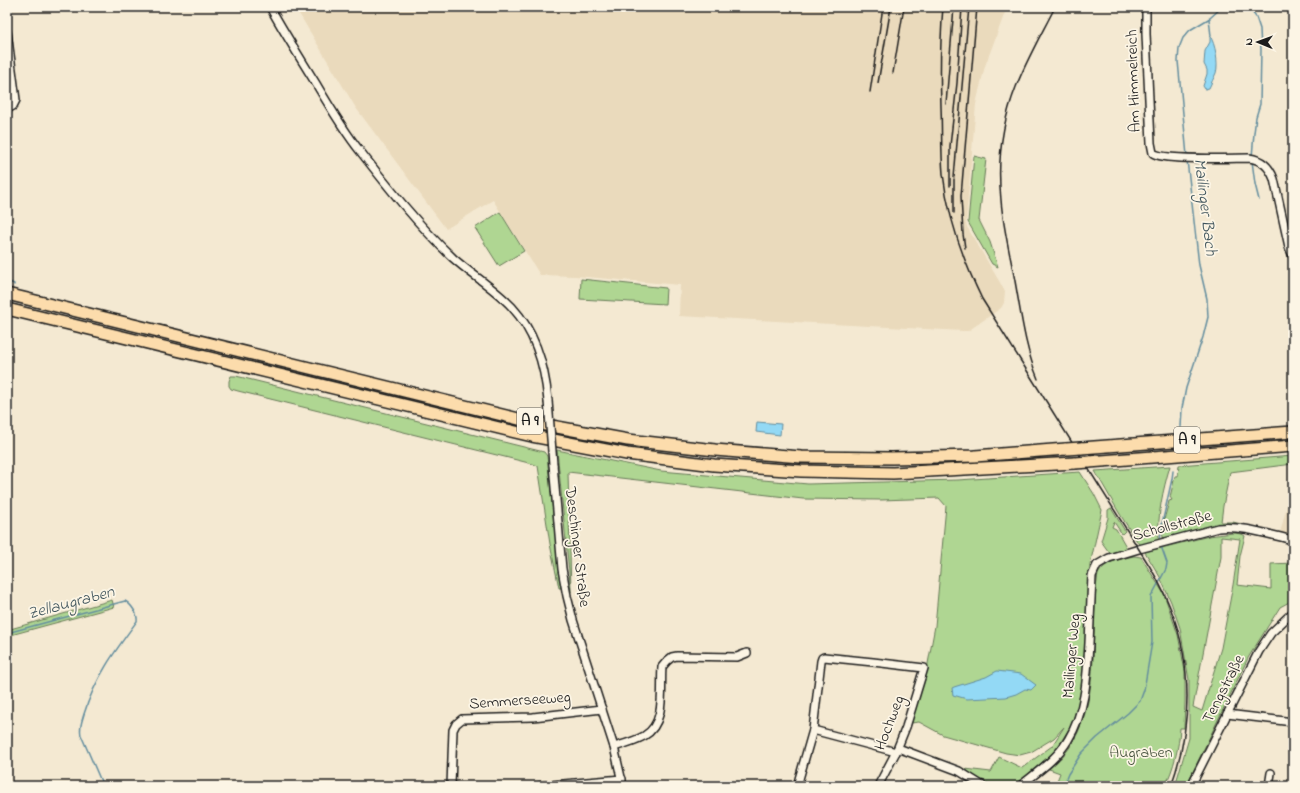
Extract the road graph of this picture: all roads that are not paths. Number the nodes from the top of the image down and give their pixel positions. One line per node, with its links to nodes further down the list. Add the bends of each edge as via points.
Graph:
1 (270, 7): 14 (street, Deschinger Straße, bridge, via 358,149 454,259 512,307 534,340 546,379 562,568 567,596 574,626)
2 (1146, 7): 5 (street, Am Himmelreich, via 1153,153 1159,156 1187,158 1253,159 1265,164 1272,173)
3 (7, 32): 4 (street, via 16,100 13,106)
4 (7, 109)
5 (1293, 256)
6 (7, 294): 8 (highway, A 9, bridge, via 535,422 628,440 715,450 801,457 915,458 976,456)
7 (7, 309): 9 (highway, A 9, bridge, via 532,436 627,454 714,465 801,471 893,473 1075,463)
8 (1293, 432)
9 (1293, 446)
10 (1293, 540): 11 (street, Schollstraße, via 1227,527 1214,529 1102,561)
11 (1092, 576): 27 (street, Mailinger Weg, via 1087,678 1080,713 1068,741 1056,755)
12 (1293, 612): 15 (street, Tengstraße, via 1271,633 1259,651)
13 (747, 653): 18 (street, via 737,657 672,657 662,667 658,720 646,736)
14 (602, 709): 18 (street, Deschinger Straße); 22 (street, Semmerseeweg, via 533,717 462,719 453,730)
15 (1227, 714): 16 (street); 28 (street, Tengstraße)
16 (1293, 722)
17 (813, 730): 19 (street); 19 (street, Hochweg, via 822,658 924,668); 24 (street)
18 (614, 747): 21 (street, Deschinger Straße)
19 (897, 750): 25 (street, Hochweg); 26 (street, via 959,771)
20 (1271, 773): 29 (street)
21 (622, 782): 23 (street)
22 (451, 786)
23 (540, 786)
24 (797, 786)
25 (878, 786)
26 (983, 786)
27 (1020, 786)
28 (1191, 786)
29 (1269, 786)

